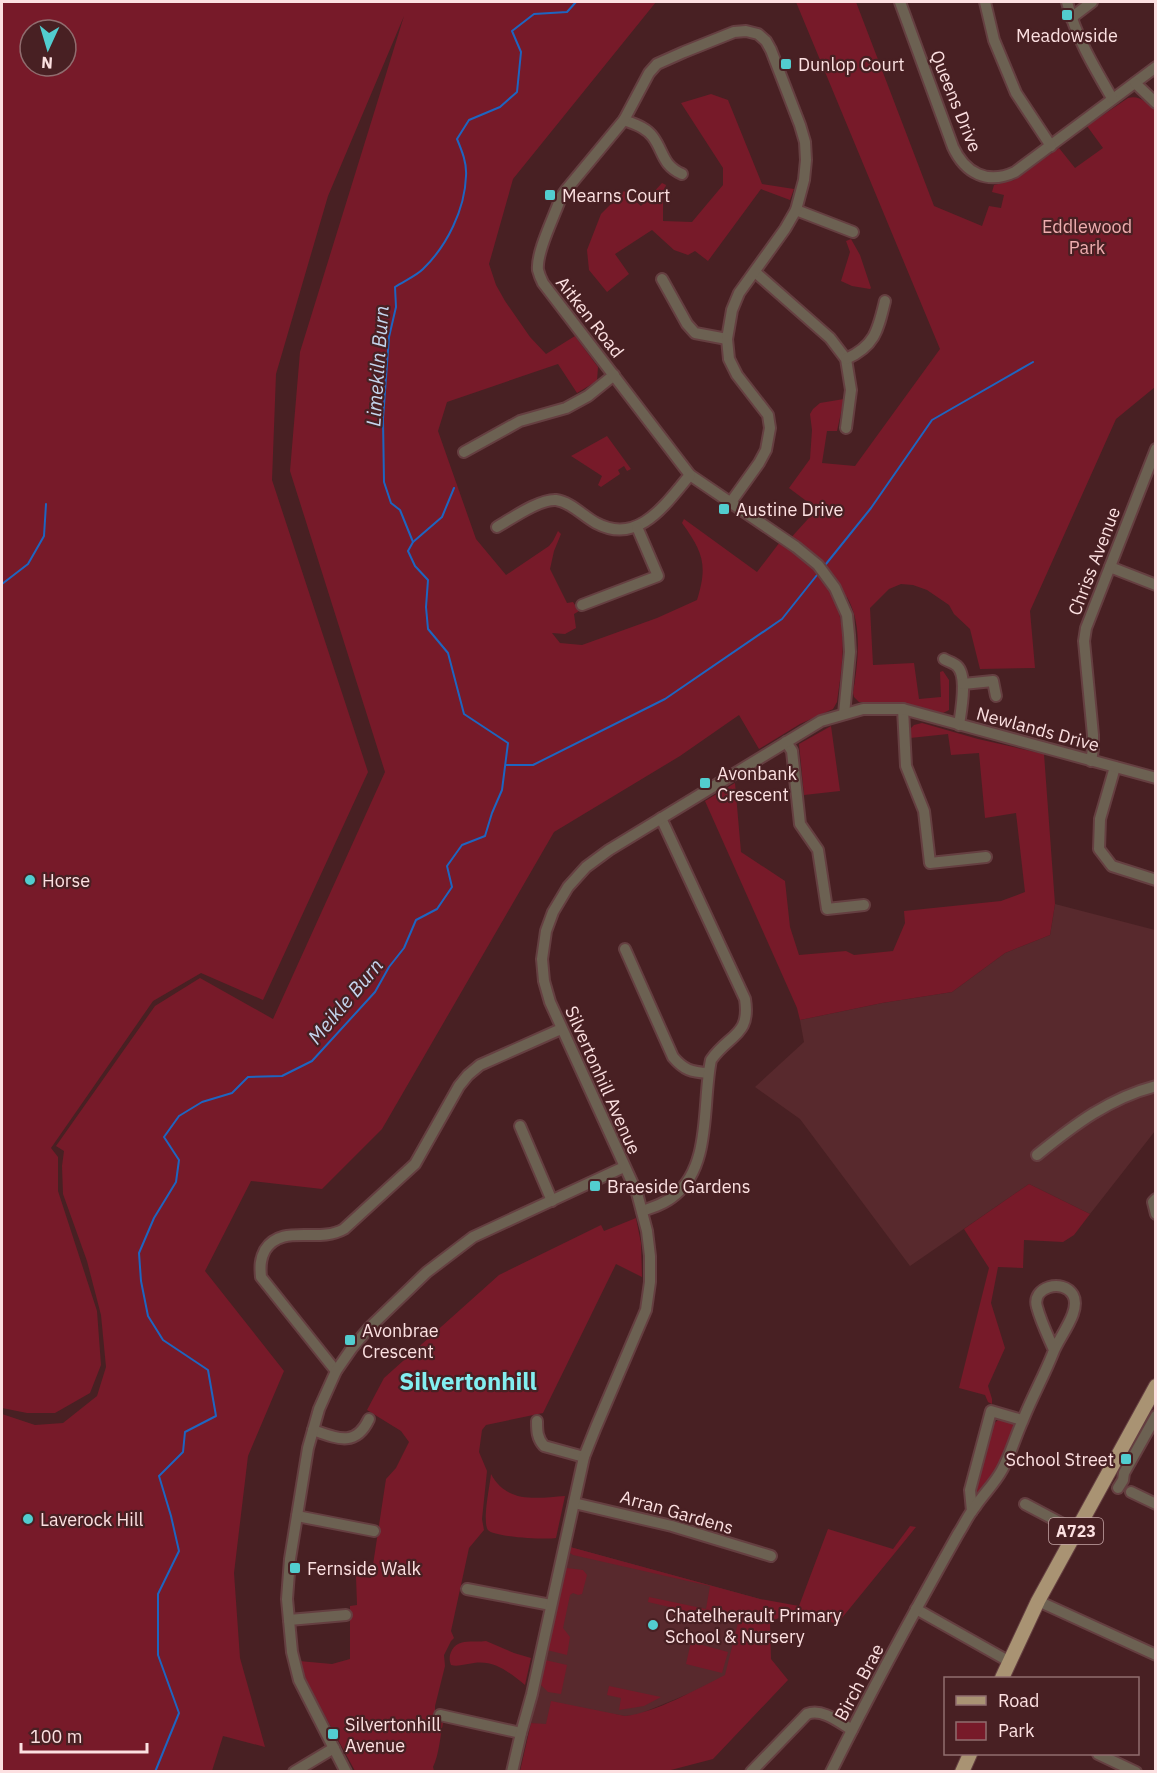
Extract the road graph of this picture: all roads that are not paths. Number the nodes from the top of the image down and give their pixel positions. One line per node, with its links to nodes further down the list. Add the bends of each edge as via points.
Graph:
1 (900, 2): 11 (street, Queens Drive, via 953,147 964,164 979,175 998,178 1015,172)
2 (985, 2): 11 (street, via 994,40 1016,93)
3 (1067, 2): 5 (street)
4 (1092, 2): 5 (street)
5 (1071, 18): 8 (street, via 1085,52)
6 (1155, 67): 7 (street, Queens Drive)
7 (1135, 83): 8 (street, Queens Drive); 9 (street)
8 (1112, 98): 11 (street, Queens Drive)
9 (1155, 103)
10 (624, 120): 12 (street, via 652,135 670,169); 13 (street, Aitken Road, via 657,64 734,32 758,34 771,50 805,142 804,180); 20 (street, Aitken Road, via 561,197 538,259 543,283)
11 (1051, 146)
12 (682, 174)
13 (796, 210): 14 (street); 15 (street, Aitken Road)
14 (853, 232)
15 (755, 272): 18 (street, Aitken Road, via 739,293); 19 (street, via 830,338)
16 (662, 279): 18 (street, via 696,333)
17 (885, 301): 19 (street, via 872,342)
18 (727, 339): 25 (street, via 729,359 768,415 770,428 766,450)
19 (846, 359): 21 (street, via 851,390)
20 (614, 375): 23 (street, via 567,408 520,421); 24 (street, Aitken Road)
21 (846, 428)
22 (1155, 449): 28 (street, Chriss Avenue)
23 (464, 452)
24 (690, 475): 25 (street, Aitken Road); 27 (street, via 655,515)
25 (731, 502): 35 (street, Aitken Road, via 818,565 835,588 847,615 849,635)
26 (496, 527): 27 (street, via 553,500 566,503 604,526)
27 (637, 527): 30 (street, via 658,576)
28 (1110, 567): 29 (street); 38 (street, Chriss Avenue, via 1085,634 1093,735)
29 (1155, 585)
30 (582, 604)
31 (944, 659): 32 (street, via 957,666)
32 (963, 684): 33 (street, via 993,681); 36 (street)
33 (996, 696)
34 (907, 710): 35 (street, Silvertonhill Avenue); 36 (street, Newlands Drive); 42 (street, via 906,766 924,810 930,863)
35 (844, 714): 37 (street, Silvertonhill Avenue, via 821,721)
36 (959, 724): 38 (street, Newlands Drive)
37 (786, 742): 41 (street, Silvertonhill Avenue); 44 (street, via 792,751 800,824 818,850 827,909)
38 (1091, 761): 39 (street, Newlands Drive)
39 (1115, 767): 40 (street, Newlands Drive); 43 (street, via 1100,819 1099,849 1113,866)
40 (1155, 778)
41 (661, 818): 46 (street, Silvertonhill Avenue, via 586,867 553,912 542,959 544,981); 47 (street, via 745,999 744,1024 738,1034 718,1049)
42 (986, 857)
43 (1155, 880)
44 (864, 905)
45 (625, 949): 47 (street, via 672,1057 688,1070)
46 (561, 1029): 51 (street, Silvertonhill Avenue); 57 (street, via 480,1065 468,1076 415,1164 344,1228 326,1235 282,1236 269,1245 260,1263 261,1277)
47 (708, 1073): 54 (street, via 700,1156 694,1172 675,1195)
48 (1155, 1086): 50 (street, via 1105,1105)
49 (520, 1126): 53 (street)
50 (1037, 1155)
51 (624, 1167): 53 (street); 54 (street, Silvertonhill Avenue)
52 (1155, 1199): 55 (street)
53 (552, 1201): 57 (street, via 473,1237 427,1272 369,1328)
54 (642, 1211): 64 (street, Silvertonhill Avenue, via 650,1256 646,1310)
55 (1155, 1214)
56 (1054, 1350): 56 (street, Birch Brae, via 1036,1298 1047,1287 1058,1286 1068,1289 1076,1305); 61 (street, Birch Brae)
57 (336, 1371): 63 (street)
58 (1155, 1386): 73 (main road, A723)
59 (1155, 1416): 65 (street)
60 (369, 1419): 63 (street, via 364,1431 350,1439)
61 (1022, 1420): 70 (street, Birch Brae, via 1001,1472); 70 (street, via 991,1411 970,1491)
62 (537, 1421): 64 (street, via 544,1446)
63 (313, 1430): 71 (street)
64 (584, 1457): 67 (street, Silvertonhill Avenue)
65 (1118, 1488)
66 (1131, 1492): 69 (street)
67 (574, 1503): 74 (street, Arran Gardens, via 672,1526); 77 (street, Silvertonhill Avenue)
68 (1025, 1504): 73 (street)
69 (1155, 1504)
70 (972, 1511): 78 (street, Birch Brae)
71 (297, 1516): 72 (street); 80 (street, via 287,1579)
72 (374, 1531)
73 (1076, 1531): 76 (main road, A723)
74 (771, 1556)
75 (467, 1588): 77 (street)
76 (1038, 1601): 81 (street); 82 (main road, A723)
77 (551, 1605): 86 (street, Silvertonhill Avenue)
78 (916, 1609): 82 (street); 85 (street, Birch Brae)
79 (346, 1615): 80 (street)
80 (289, 1620): 87 (street, via 298,1680)
81 (1155, 1655)
82 (1010, 1662): 83 (main road, A723)
83 (1002, 1677)
84 (440, 1715): 86 (street)
85 (852, 1730): 93 (street, via 822,1713 807,1714); 94 (street, Birch Brae)
86 (521, 1732): 92 (street, Silvertonhill Avenue)
87 (334, 1748): 90 (street); 91 (street)
88 (970, 1755): 95 (main road)
89 (1100, 1755): 96 (street)
90 (294, 1772)
91 (346, 1772)
92 (512, 1772)
93 (751, 1772)
94 (831, 1772)
95 (962, 1772)
96 (1136, 1772)

